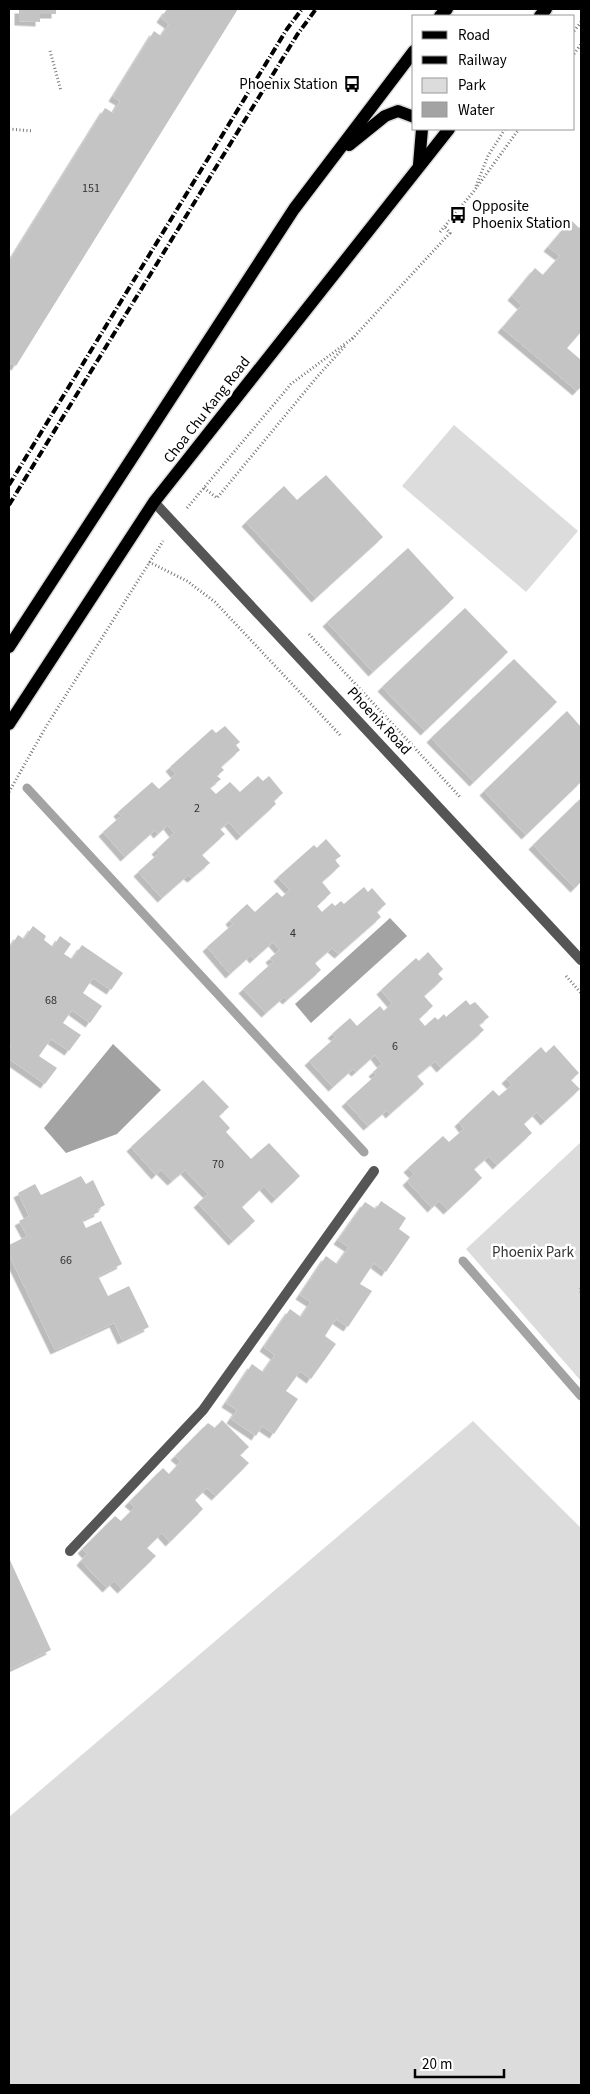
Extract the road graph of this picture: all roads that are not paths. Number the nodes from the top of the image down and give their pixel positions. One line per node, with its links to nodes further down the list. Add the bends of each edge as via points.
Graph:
1 (412, 54): 5 (main road, Choa Chu Kang Road)
2 (412, 116): 5 (main road, via 398,111 385,116 346,148)
3 (422, 130): 6 (main road)
4 (448, 130): 6 (main road, Choa Chu Kang Road)
5 (338, 150): 8 (main road, Choa Chu Kang Road, via 294,209)
6 (419, 165): 7 (main road, Choa Chu Kang Road)
7 (154, 502): 9 (main road, Choa Chu Kang Road); 10 (street, Phoenix Road)
8 (9, 647)
9 (9, 724)
10 (581, 960)
11 (374, 1171): 12 (street, via 203,1410)
12 (70, 1551)

